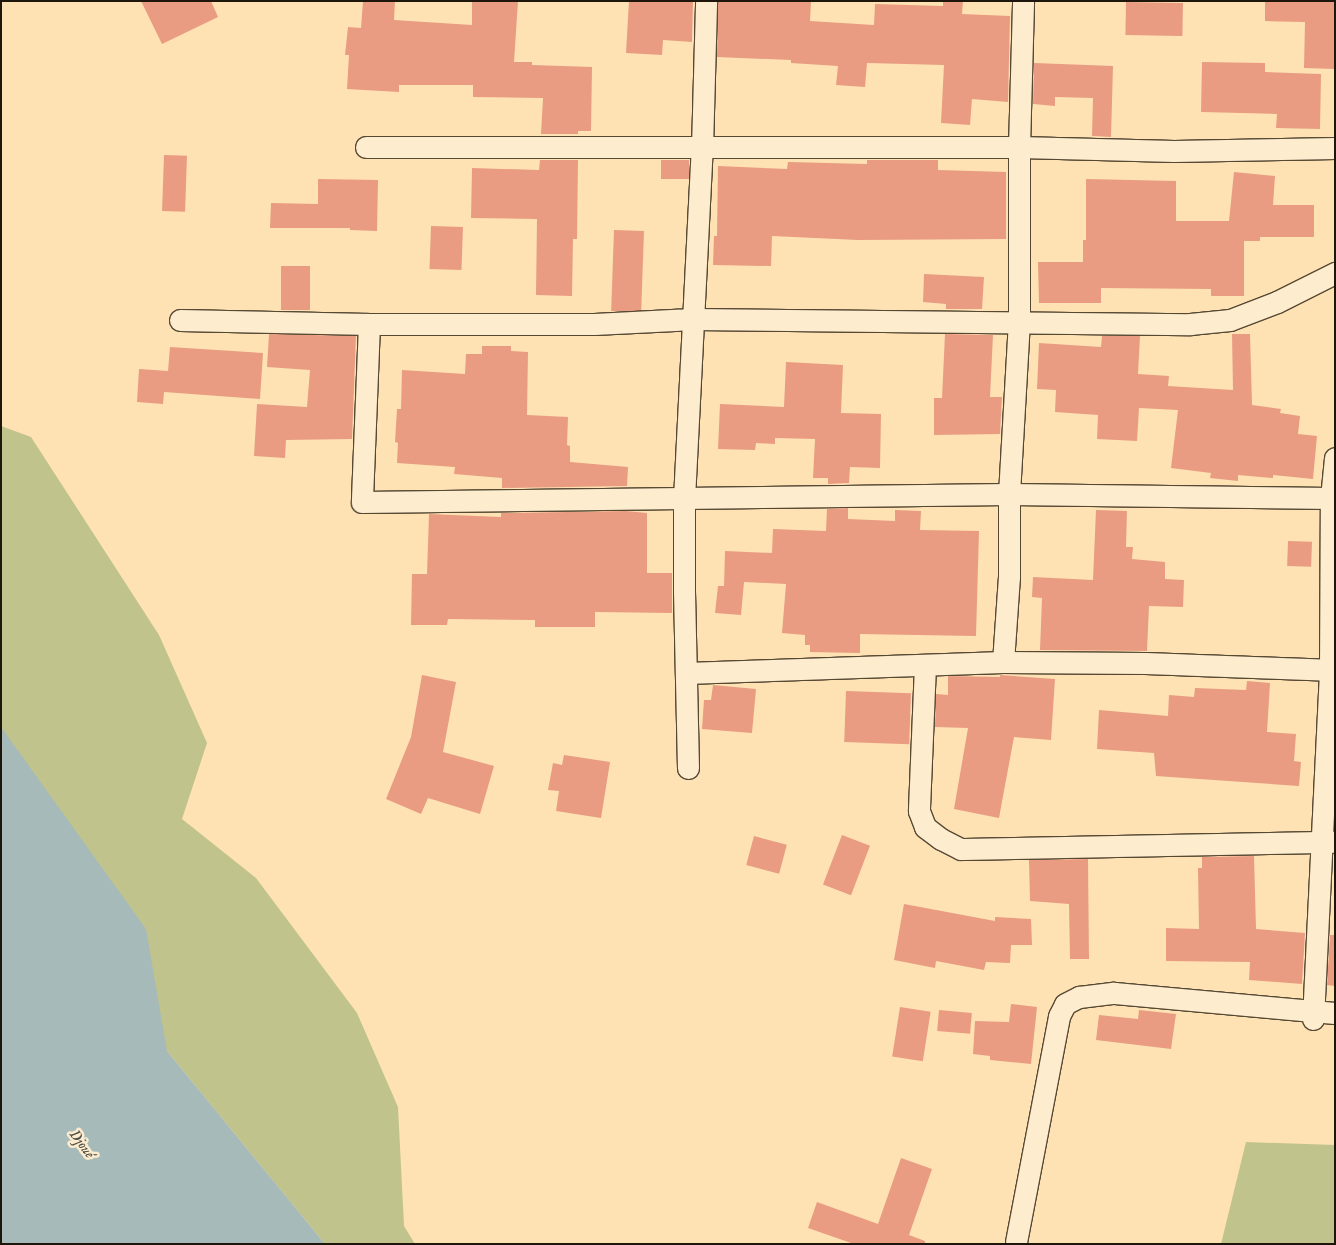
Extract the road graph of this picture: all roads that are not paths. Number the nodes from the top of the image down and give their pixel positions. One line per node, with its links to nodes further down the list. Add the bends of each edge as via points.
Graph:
1 (706, 1): 5 (street)
2 (1023, 1): 4 (street)
3 (366, 147): 5 (street)
4 (1019, 147): 5 (street); 6 (street, via 1174,151); 10 (street)
5 (702, 148): 8 (street)
6 (1335, 148)
7 (1335, 273): 10 (street, via 1277,302 1230,320 1190,324)
8 (693, 319): 10 (street); 11 (street, via 594,324); 15 (street)
9 (180, 320): 11 (street)
10 (1019, 322): 13 (street)
11 (369, 324): 15 (street, via 362,502)
12 (1335, 458): 14 (street)
13 (1009, 494): 14 (street); 15 (street); 16 (street, via 1009,578)
14 (1332, 498): 18 (street)
15 (684, 499): 19 (street)
16 (1003, 662): 17 (street); 18 (street)
17 (925, 665): 19 (street); 21 (street, via 919,811 924,827 961,849)
18 (1332, 670): 21 (street)
19 (686, 673): 20 (street)
20 (688, 768)
21 (1328, 842): 23 (street)
22 (1335, 1013): 23 (street)
23 (1313, 1016): 24 (street, via 1114,993 1078,997 1065,1004 1059,1016)
24 (1016, 1242)

